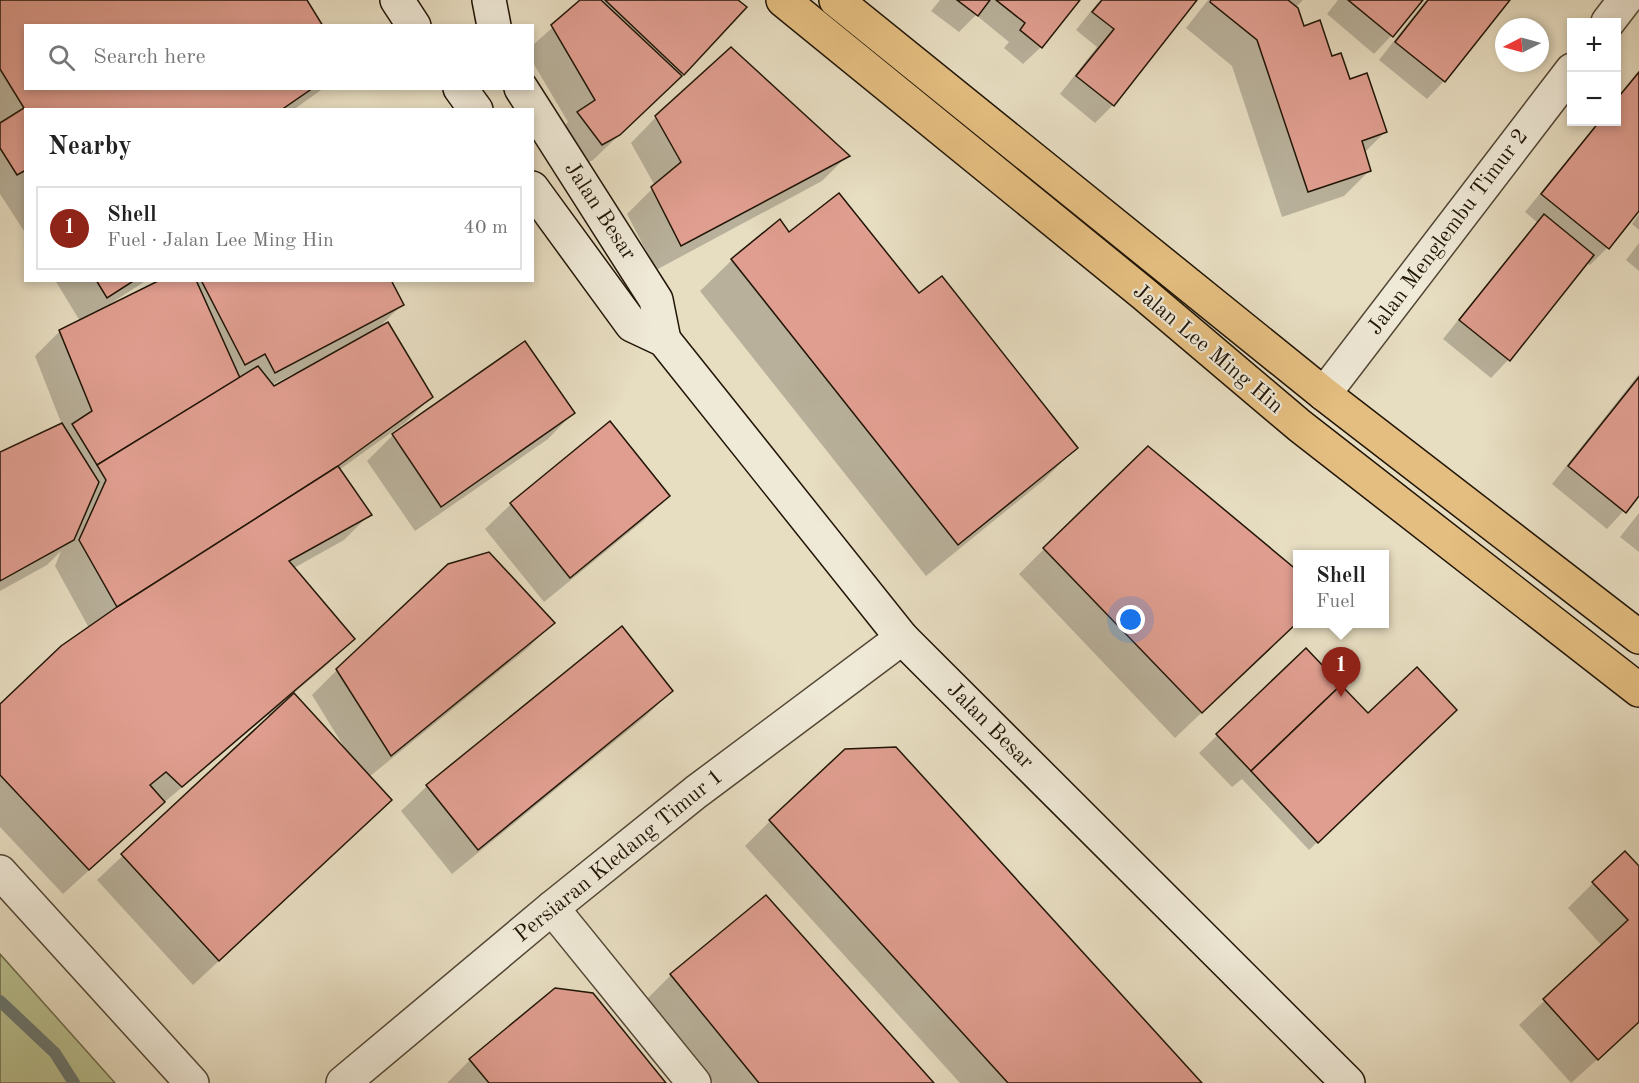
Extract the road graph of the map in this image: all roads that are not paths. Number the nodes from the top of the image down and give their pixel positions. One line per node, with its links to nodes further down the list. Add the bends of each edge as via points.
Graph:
1 (397, 0): 7 (street)
2 (489, 0): 8 (street)
3 (783, 0): 20 (main road, Jalan Lee Ming Hin, via 1300,426)
4 (836, 0): 17 (main road, Jalan Lee Ming Hin)
5 (1625, 0): 6 (street)
6 (1611, 18)
7 (413, 24)
8 (494, 24)
9 (1570, 72): 17 (street, Jalan Menglembu Timur 2)
10 (461, 90): 12 (street)
11 (522, 90): 13 (street, Jalan Besar)
12 (475, 108)
13 (534, 108)
14 (534, 108): 16 (street, Jalan Besar, via 656,300)
15 (534, 191): 16 (street, Jalan Besar, via 632,325)
16 (664, 340): 19 (street, Jalan Besar)
17 (1324, 394): 18 (main road, Jalan Lee Ming Hin)
18 (1639, 637)
19 (902, 638): 22 (street, Persiaran Kledang Timur 1, via 696,792); 26 (street, Jalan Besar)
20 (1639, 690)
21 (0, 872): 23 (street)
22 (552, 908): 24 (street, Persiaran Kledang Timur 1); 25 (street)
23 (192, 1083)
24 (343, 1083)
25 (694, 1083)
26 (1348, 1083)

